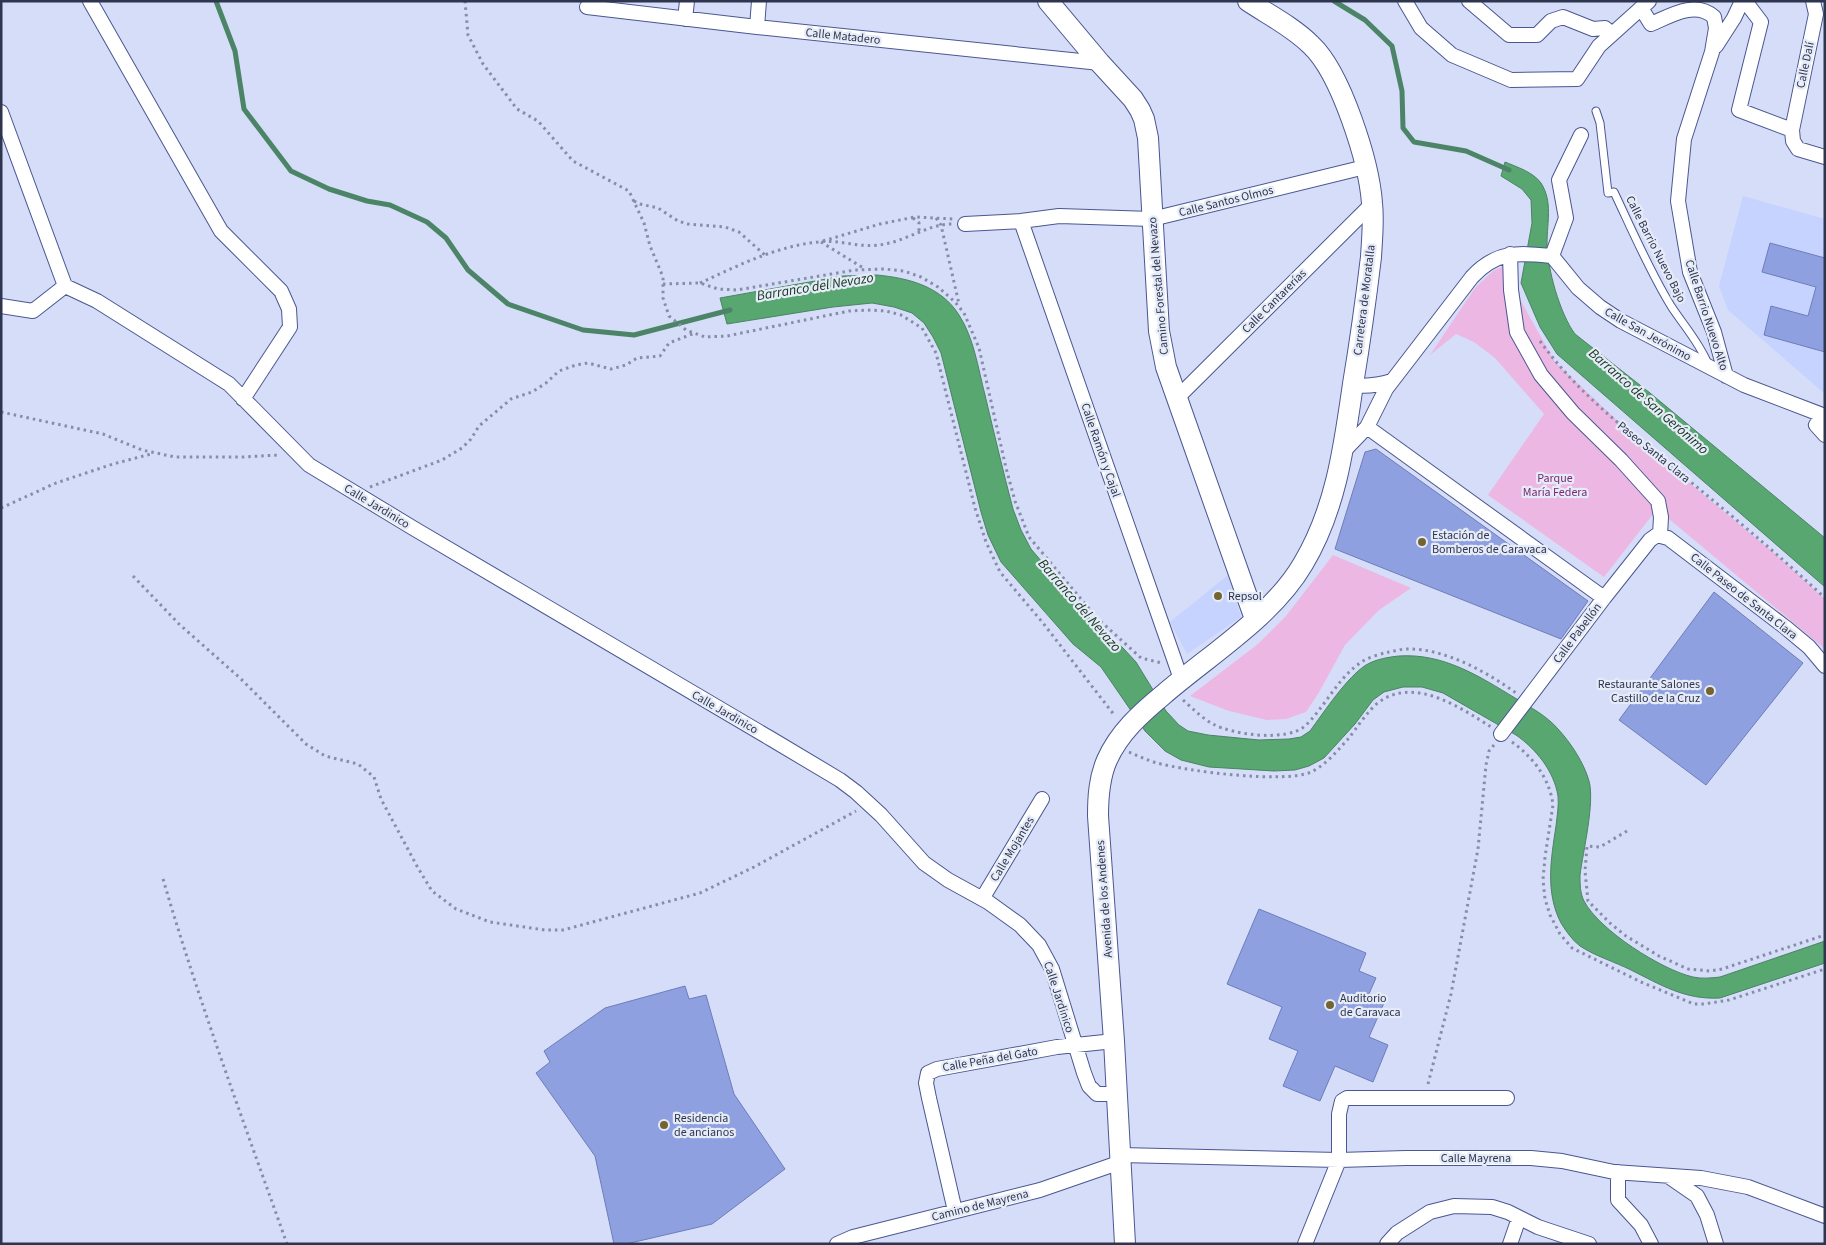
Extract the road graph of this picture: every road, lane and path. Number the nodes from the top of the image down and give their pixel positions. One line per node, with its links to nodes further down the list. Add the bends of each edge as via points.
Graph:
1 (90, 1): 52 (street, via 221,231 281,291 289,309 290,327)
2 (465, 1): 26 (path, via 468,35 483,64 517,109 538,121 573,161 629,191)
3 (687, 1): 15 (street)
4 (759, 1): 16 (street)
5 (1048, 1): 19 (main road, Camino Forestal del Nevazo)
6 (1248, 1): 25 (main road, Carretera de Moratalla, via 1299,34 1325,63 1343,96)
7 (1405, 1): 17 (street, via 1420,28 1452,55 1511,80 1577,79 1599,46)
8 (1468, 1): 17 (street, via 1509,35 1537,35 1551,20 1563,17 1593,29 1604,28)
9 (1742, 1): 18 (street)
10 (1746, 1): 22 (street, via 1761,22 1739,110)
11 (1813, 1): 22 (street, Calle Dalí, via 1816,14)
12 (1645, 4): 17 (street); 18 (street, Calle Barrio Nuevo Alto, via 1651,24 1698,8 1709,12 1714,17 1716,28)
13 (615, 6): 14 (street, Calle Matadero); 15 (street, Calle Matadero)
14 (587, 7)
15 (685, 19): 16 (street, Calle Matadero)
16 (757, 27): 19 (street, Calle Matadero)
17 (1612, 34)
18 (1712, 52): 48 (street, Calle Barrio Nuevo Alto, via 1684,139 1678,201 1690,272 1714,332)
19 (1100, 63): 30 (main road, Camino Forestal del Nevazo, via 1132,99 1144,119)
20 (1596, 111): 47 (lane, Calle Barrio Nuevo Bajo, via 1608,193 1614,192 1671,306 1702,350)
21 (1, 112): 42 (street)
22 (1792, 130): 24 (street, via 1798,149)
23 (1581, 135): 38 (street, via 1559,180 1566,218)
24 (1825, 157)
25 (1365, 167): 27 (main road, Carretera de Moratalla); 30 (street, Calle Santos Olmos)
26 (633, 200): 37 (path, via 658,208 678,221 739,232); 41 (path, via 644,222)
27 (1372, 204): 50 (main road, Carretera de Moratalla, via 1370,266); 51 (street, Calle Cantarerías)
28 (911, 217): 29 (path); 34 (path, via 920,222); 35 (path)
29 (936, 218): 32 (path, via 949,218); 33 (path)
30 (1152, 219): 31 (street, Calle Santos Olmos, via 1059,216); 51 (main road, Camino Forestal del Nevazo, via 1159,331)
31 (1021, 221): 32 (street, Calle Santos Olmos); 70 (street, Calle Ramón y Cajal)
32 (965, 224): 33 (path)
33 (941, 225): 34 (path); 44 (path)
34 (919, 233): 35 (path, via 898,242 878,245)
35 (820, 241): 37 (path); 39 (path)
36 (1510, 254): 38 (street); 49 (street, via 1492,259 1481,268); 64 (street, Paseo Santa Clara, via 1516,332 1541,375 1572,413 1622,460 1658,501 1661,517)
37 (766, 256): 40 (path)
38 (1550, 256): 47 (street, Calle San Jerónimo, via 1600,307)
39 (866, 269): 40 (path, via 737,290 718,289); 44 (path, via 884,268 921,277 938,287)
40 (700, 283): 41 (path)
41 (663, 284): 45 (path, via 663,298 669,316)
42 (66, 286): 43 (street, via 33,311); 52 (street, Calle Jardinico, via 97,301 229,384)
43 (1, 306)
44 (960, 308): 70 (path, via 979,348 1006,468 1029,537 1097,618 1141,658 1158,663)
45 (695, 333): 62 (path, via 669,343 660,356 654,358 637,358 611,369 588,363 559,371 532,392 511,400 480,426 462,448 442,460); 72 (path, via 705,337 727,336 850,311 871,310 901,315 922,328 936,353 975,508 1000,572)
46 (1540, 340): 67 (path, Paseo Santa Clara, via 1555,362 1588,396)
47 (1709, 367): 48 (street, Calle San Jerónimo)
48 (1726, 376): 56 (street, Calle San Jerónimo)
49 (1392, 381): 50 (street); 53 (street)
50 (1358, 386): 53 (street, via 1372,391); 55 (main road, Carretera de Moratalla)
51 (1177, 398): 68 (main road, Camino Forestal del Nevazo)
52 (243, 399): 61 (street, Calle Jardinico)
53 (1378, 407): 57 (street)
54 (1, 412): 60 (path, via 104,434)
55 (1349, 414): 57 (street, via 1352,430 1360,432); 59 (main road, Carretera de Moratalla)
56 (1824, 416): 58 (street, via 1816,424)
57 (1367, 427): 59 (street); 66 (street)
58 (1825, 435)
59 (1343, 452): 68 (main road, Carretera de Moratalla, via 1327,513 1311,549 1285,590)
60 (154, 453): 61 (path, via 175,457 242,458); 63 (path, via 56,482)
61 (297, 454): 62 (street, Calle Jardinico)
62 (355, 493): 76 (street, Calle Jardinico, via 832,776)
63 (1, 508)
64 (1659, 535): 66 (street, Calle Pabellón, via 1650,540); 69 (street, Calle Paseo de Santa Clara, via 1668,538 1785,627)
65 (133, 576): 76 (path, via 306,744 325,756 358,764 374,777 381,799 432,891 456,908 490,922 563,930 700,893)
66 (1604, 598): 71 (street, Calle Pabellón)
67 (1825, 598)
68 (1255, 620): 70 (main road, Avenida de los Andenes)
69 (1825, 666)
70 (1175, 677): 71 (path, via 1198,714 1231,731 1257,734 1293,733 1304,727 1361,662 1380,654 1408,649 1455,658); 72 (main road, Avenida de los Andenes)
71 (1527, 700): 73 (street, Calle Pabellón)
72 (1126, 729): 74 (main road, Avenida de los Andenes)
73 (1501, 734): 74 (path, via 1457,707 1411,692 1377,703 1328,760 1303,775 1266,777 1212,772 1157,763); 81 (path, via 1535,762 1552,798 1544,872 1545,899 1560,934 1572,948 1694,1004 1729,1000); 85 (path, via 1489,752 1478,850 1453,984)
74 (1114, 746): 82 (main road, Avenida de los Andenes, via 1103,772 1098,808)
75 (1042, 799): 79 (street, Calle Mojantes)
76 (870, 804): 79 (street, Calle Jardinico, via 924,863)
77 (1627, 831): 80 (path, via 1600,847 1587,846 1585,878 1588,901 1619,930 1659,956 1688,969 1710,971 1738,965)
78 (163, 879): 95 (path, via 178,931)
79 (982, 899): 83 (street, Calle Jardinico, via 1020,925 1039,945 1052,969)
80 (1825, 935)
81 (1825, 969)
82 (1114, 1041): 83 (street); 84 (main road, Avenida de los Andenes)
83 (1074, 1045): 84 (street, Calle Jardinico, via 1094,1092); 91 (street, Calle Peña del Gato, via 928,1073 929,1098)
84 (1117, 1094): 87 (main road, Avenida de los Andenes)
85 (1424, 1097): 86 (street); 88 (street, via 1347,1098 1342,1101)
86 (1507, 1098)
87 (1120, 1158): 88 (street, Calle Mayrena); 91 (street, Camino de Mayrena, via 1040,1190); 97 (main road, Avenida de los Andenes)
88 (1339, 1160): 89 (street, Calle Mayrena, via 1531,1158); 98 (street)
89 (1618, 1172): 90 (street, Calle Mayrena); 101 (street, via 1618,1200 1641,1225)
90 (1667, 1176): 92 (street, Calle Mayrena, via 1701,1178 1748,1187); 102 (street, via 1697,1196)
91 (955, 1211): 96 (street, Camino de Mayrena)
92 (1825, 1216)
93 (1520, 1218): 94 (street); 99 (street, via 1492,1207 1454,1206 1430,1212 1397,1233); 100 (street)
94 (1585, 1243)
95 (287, 1244)
96 (837, 1244)
97 (1125, 1244)
98 (1306, 1244)
99 (1387, 1244)
100 (1510, 1244)
101 (1650, 1244)
102 (1716, 1244)

